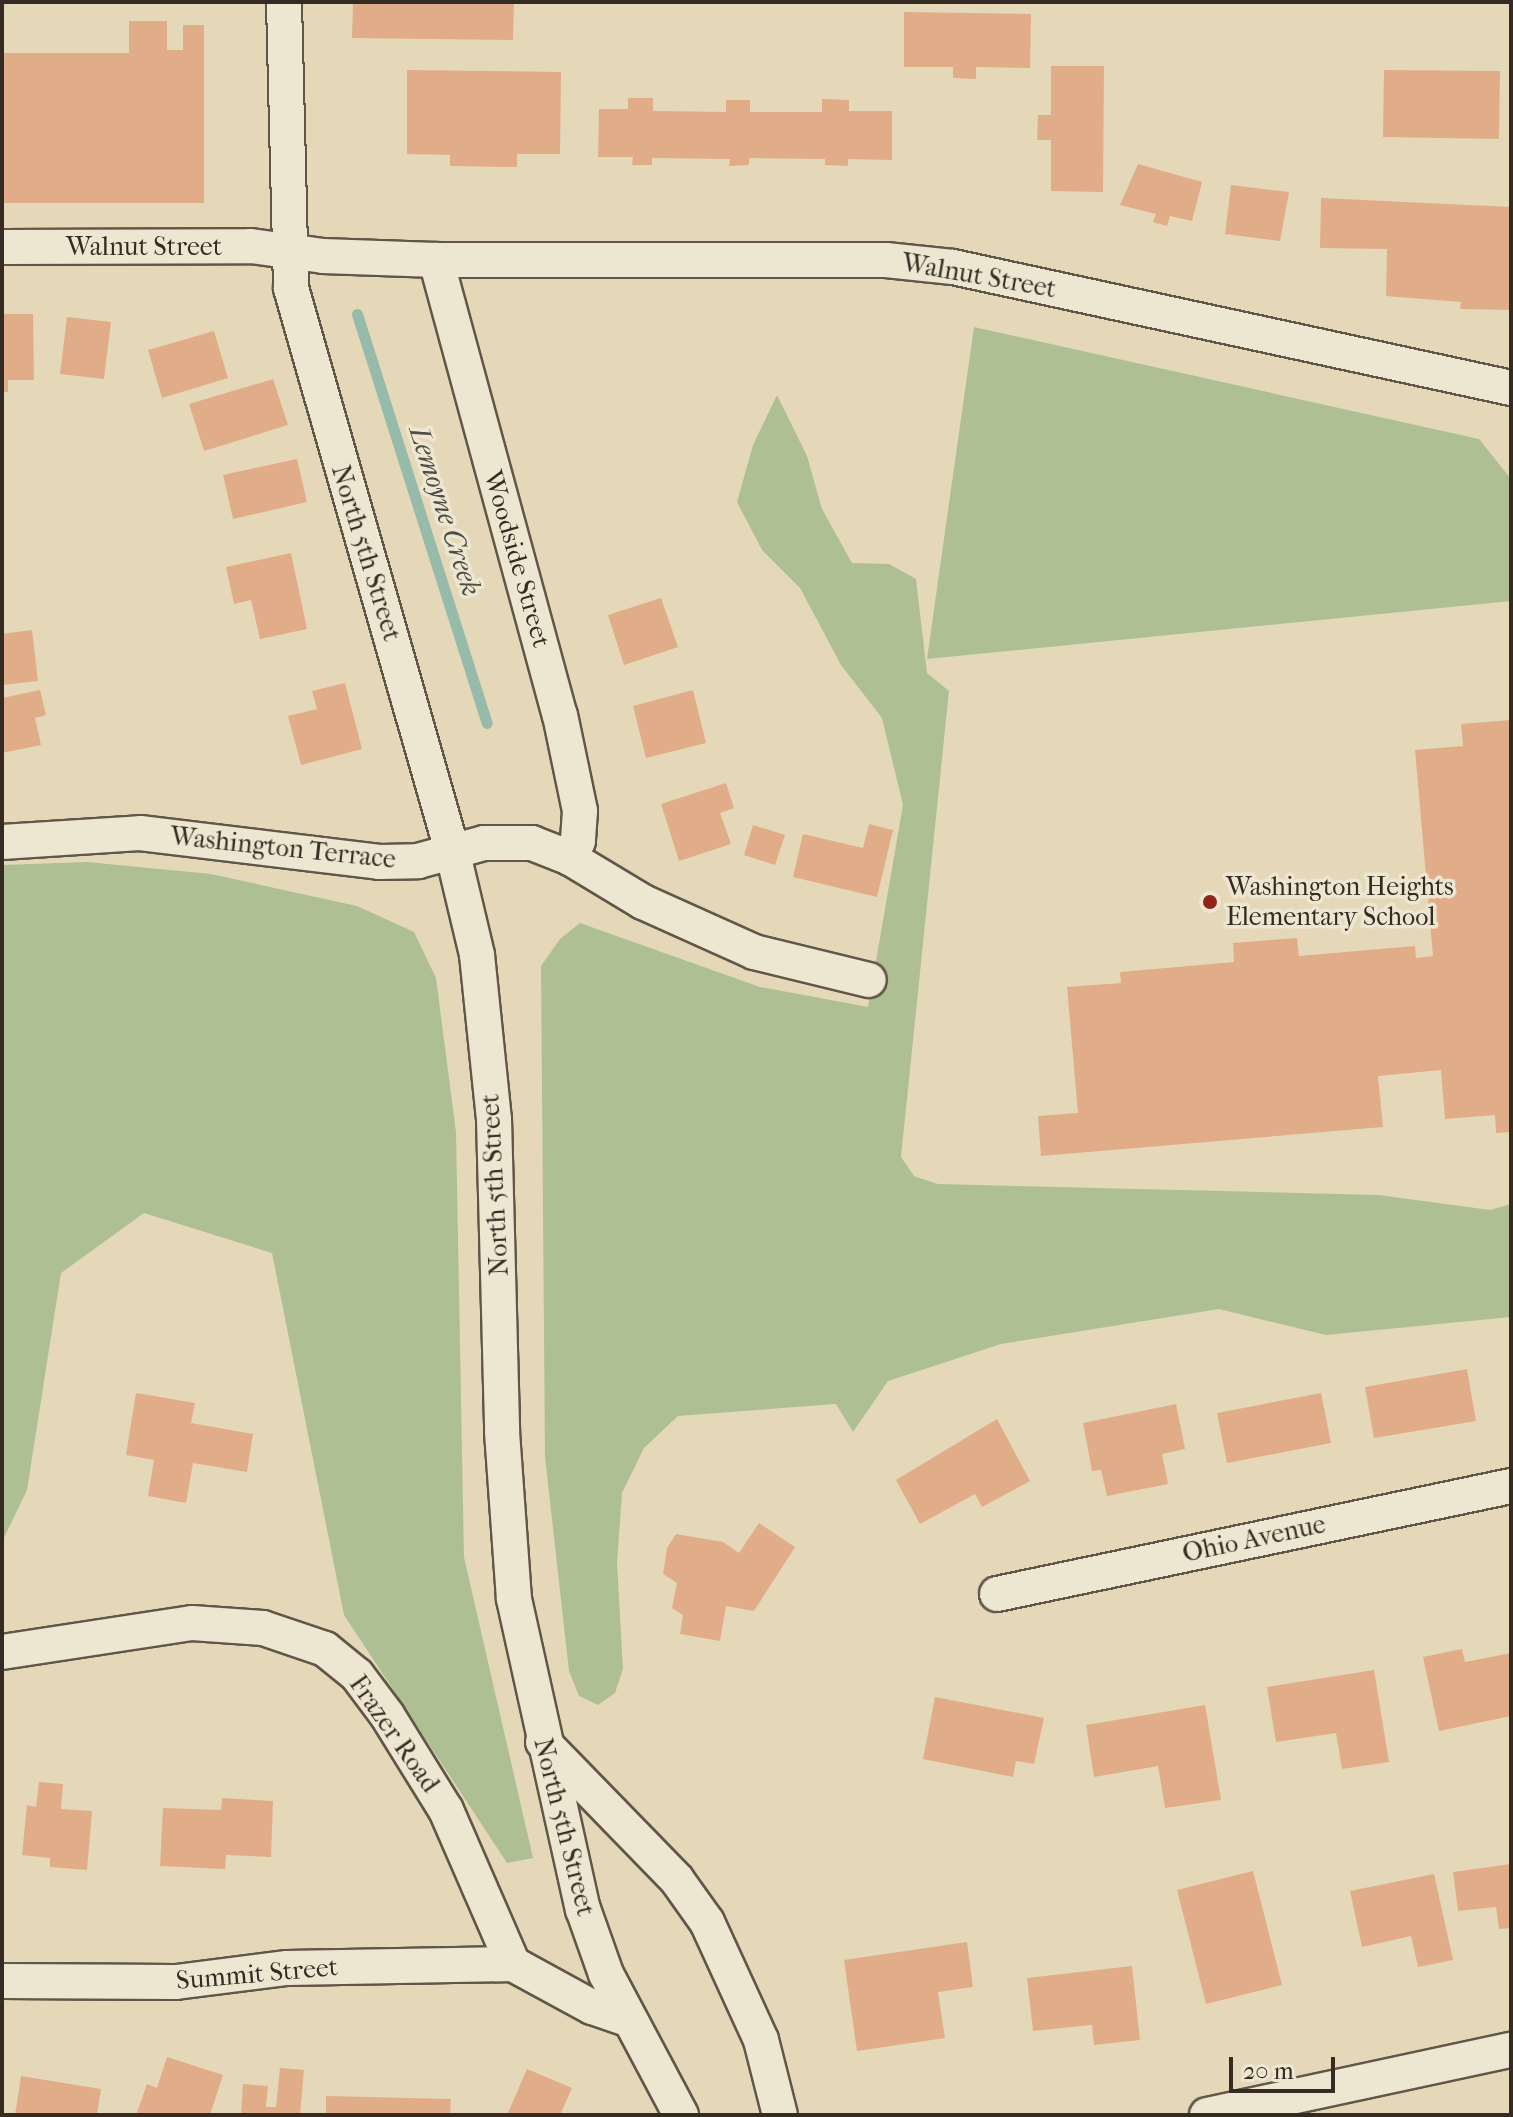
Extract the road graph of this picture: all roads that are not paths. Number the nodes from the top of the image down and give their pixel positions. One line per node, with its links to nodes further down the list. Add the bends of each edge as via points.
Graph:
1 (284, 2): 3 (street, North 5th Street)
2 (2, 247): 3 (street, Walnut Street, via 251,246)
3 (286, 251): 4 (street); 7 (street, North 5th Street, via 296,313)
4 (436, 260): 5 (street, Walnut Street, via 886,260 953,267); 8 (street, Woodside Street, via 560,715 580,811 578,841)
5 (1511, 388)
6 (2, 842): 7 (street, Washington Terrace, via 140,833 379,862)
7 (453, 854): 8 (street, Washington Terrace, via 484,843 512,842 532,843); 13 (street, North 5th Street, via 477,955 494,1119 502,1432 514,1599)
8 (570, 858): 9 (street, Washington Terrace, via 643,902 754,952)
9 (869, 980)
10 (1511, 1486): 11 (street, Ohio Avenue)
11 (997, 1594)
12 (2, 1652): 14 (street, Frazer Road, via 192,1623 263,1628 325,1649 357,1675 446,1810)
13 (543, 1742): 16 (street, North 5th Street, via 583,1909 606,1974); 20 (street, via 677,1880 707,1922 761,2040)
14 (513, 1964): 15 (street, Summit Street, via 287,1968 176,1982); 16 (street, via 592,2007)
15 (2, 1981)
16 (630, 2020): 19 (street, North 5th Street)
17 (1511, 2050): 18 (street)
18 (1245, 2111): 21 (street)
19 (681, 2115)
20 (780, 2115)
21 (1207, 2115)

